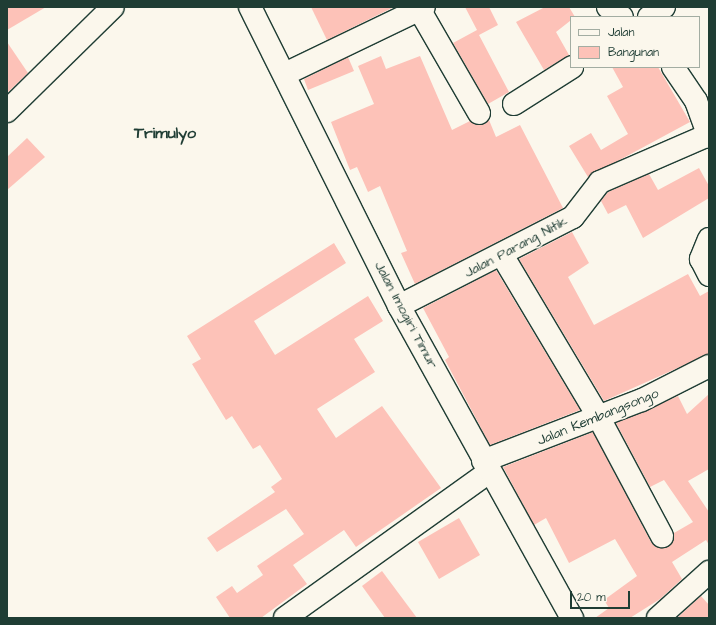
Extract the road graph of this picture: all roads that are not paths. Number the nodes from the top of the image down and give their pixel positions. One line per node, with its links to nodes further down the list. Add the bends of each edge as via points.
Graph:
1 (113, 7): 12 (street)
2 (250, 7): 10 (street, Jalan Imogiri Timur)
3 (608, 7): 6 (street)
4 (664, 7): 7 (street)
5 (421, 8): 10 (street); 13 (street)
6 (621, 16)
7 (650, 16)
8 (570, 68): 11 (street)
9 (674, 68): 14 (street, via 696,101)
10 (285, 74): 18 (street, Jalan Imogiri Timur)
11 (514, 104)
12 (7, 111)
13 (479, 113)
14 (709, 136): 16 (street, Jalan Parang Nitik, via 600,182 573,217)
15 (709, 239): 17 (street, via 701,259)
16 (502, 255): 18 (street, Jalan Parang Nitik); 20 (street)
17 (709, 275)
18 (399, 306): 21 (street, Jalan Imogiri Timur)
19 (709, 366): 20 (street, Jalan Kembangsongo, via 689,378)
20 (599, 418): 21 (street, Jalan Kembangsongo); 22 (street)
21 (486, 467): 24 (street, Jalan Kembangsongo); 25 (street, Jalan Imogiri Timur)
22 (662, 536)
23 (708, 577): 26 (street)
24 (285, 618)
25 (572, 618)
26 (658, 618)

